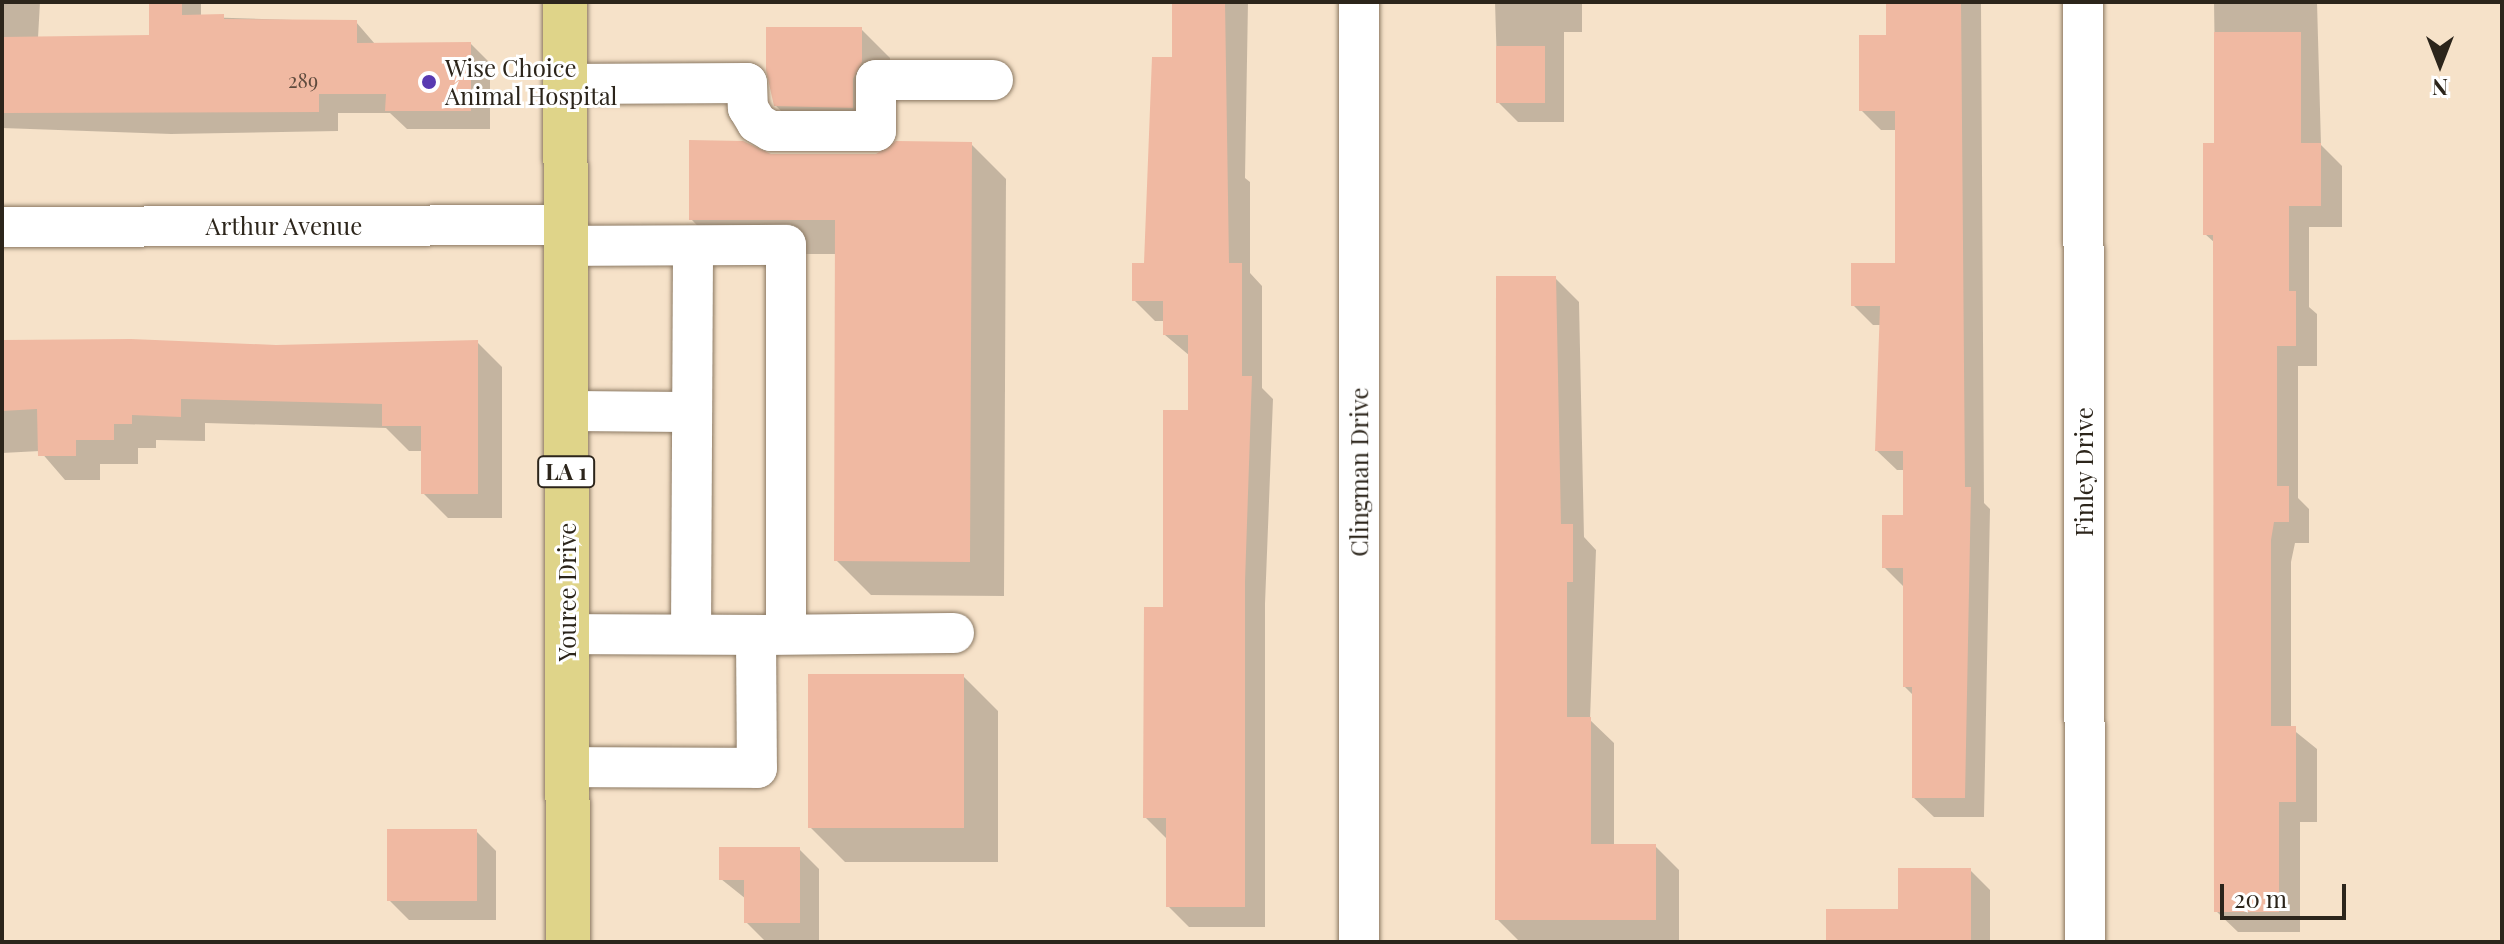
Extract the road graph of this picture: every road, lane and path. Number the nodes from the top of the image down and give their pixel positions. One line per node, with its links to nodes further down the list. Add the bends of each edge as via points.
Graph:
1 (565, 2): 5 (main road, Youree Drive / LA 1)
2 (1359, 2): 17 (street, Clingman Drive)
3 (2083, 2): 18 (street, Finley Drive)
4 (993, 80): 5 (street, via 876,80 876,131 771,131 757,123 748,108 747,83)
5 (565, 84): 7 (main road, Youree Drive / LA 1)
6 (2, 227): 7 (street, Arthur Avenue)
7 (566, 236): 8 (street, Arthur Avenue); 9 (main road, Youree Drive / LA 1)
8 (693, 246): 10 (street); 14 (street, Arthur Avenue, via 786,245)
9 (566, 411): 10 (street); 12 (main road, Youree Drive / LA 1)
10 (692, 412): 13 (street)
11 (954, 633): 14 (street)
12 (567, 634): 13 (street); 15 (main road, Youree Drive / LA 1)
13 (691, 634): 14 (street)
14 (771, 634): 15 (street, via 757,768)
15 (567, 767): 16 (main road, Youree Drive / LA 1)
16 (568, 942)
17 (1359, 942)
18 (2085, 942)

